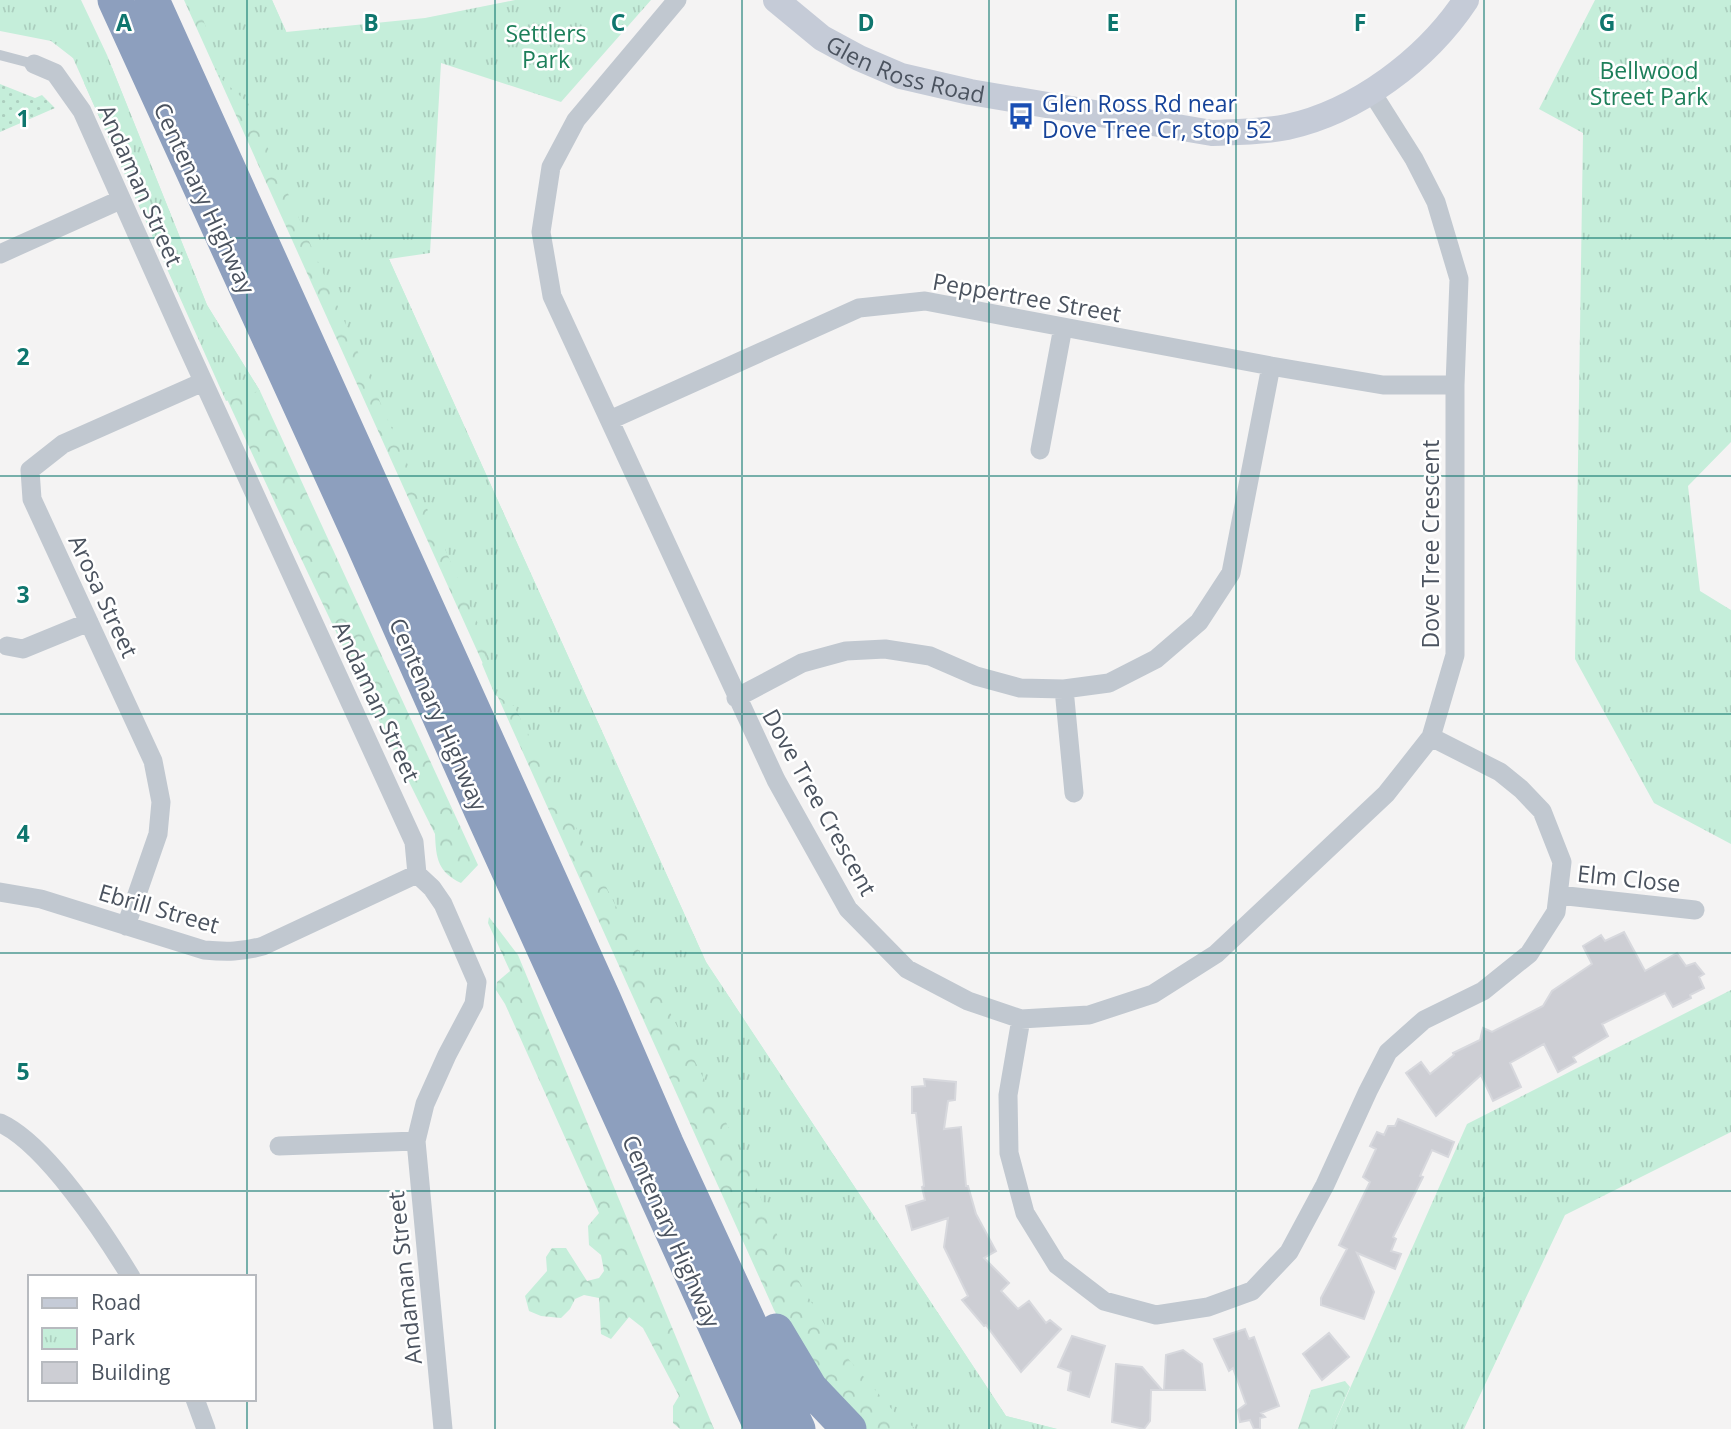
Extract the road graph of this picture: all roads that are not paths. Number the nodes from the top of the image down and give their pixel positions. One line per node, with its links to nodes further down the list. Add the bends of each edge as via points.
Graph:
1 (115, 0): 34 (highway, Centenary Highway)
2 (152, 0): 31 (highway, Centenary Highway)
3 (677, 0): 15 (street, Dove Tree Crescent, via 576,120 551,166 541,232 552,296)
4 (776, 0): 8 (street, Glen Ross Road, via 822,38 901,76 1177,129 1251,132 1288,126)
5 (1466, 0): 8 (street, Glen Ross Road, via 1454,19 1407,67)
6 (0, 55): 7 (lane, Andaman Street)
7 (34, 64): 9 (street, Andaman Street, via 55,73 71,93)
8 (1371, 91): 14 (street, Dove Tree Crescent, via 1420,170 1448,237 1459,279)
9 (121, 200): 10 (street); 13 (street, Andaman Street)
10 (0, 254)
11 (1063, 327): 12 (street, Peppertree Street); 15 (street, Peppertree Street, via 925,301 859,308); 16 (street)
12 (1271, 366): 14 (street, Peppertree Street, via 1383,384); 19 (street, via 1231,572 1199,622 1156,659 1109,683)
13 (203, 382): 17 (street, Arosa Street, via 63,444 30,470 32,499); 23 (street, Andaman Street, via 414,842)
14 (1455, 385): 21 (street, Dove Tree Crescent, via 1455,655)
15 (610, 420): 20 (street, Dove Tree Crescent)
16 (1040, 450)
17 (89, 622): 18 (street, via 23,649); 27 (street, Arosa Street, via 153,761 161,802 158,834)
18 (7, 646)
19 (1064, 690): 20 (street, via 1020,688 930,656 885,649 846,651 802,663); 22 (street)
20 (736, 698): 28 (street, Dove Tree Crescent, via 848,909 907,969 968,1001)
21 (1431, 737): 25 (street, via 1500,772 1542,811 1562,862); 28 (street, Dove Tree Crescent, via 1386,794 1216,954 1153,994 1090,1015)
22 (1074, 793)
23 (417, 874): 27 (street, Ebrill Street, via 245,952 204,950); 30 (street, Andaman Street, via 443,904 477,982 474,1004 425,1104)
24 (0, 892): 27 (street, Ebrill Street, via 41,899)
25 (1558, 895): 26 (street, Elm Close); 28 (street, via 1556,912 1530,954 1483,991 1424,1020 1388,1052 1289,1252 1252,1291 1208,1307 1156,1315 1104,1301 1057,1265 1025,1213 1009,1153 1008,1095)
26 (1695, 910)
27 (126, 926)
28 (1021, 1019)
29 (0, 1123): 33 (street, via 41,1155 100,1226)
30 (416, 1141): 32 (street); 37 (street, Andaman Street)
31 (666, 1143): 40 (highway, Centenary Highway); 41 (highway, via 691,1158 796,1367)
32 (279, 1146)
33 (130, 1275)
34 (725, 1348): 38 (highway, via 719,1373); 39 (highway, Centenary Highway)
35 (196, 1401): 36 (street)
36 (206, 1429)
37 (443, 1429)
38 (743, 1429)
39 (762, 1429)
40 (798, 1429)
41 (849, 1429)

